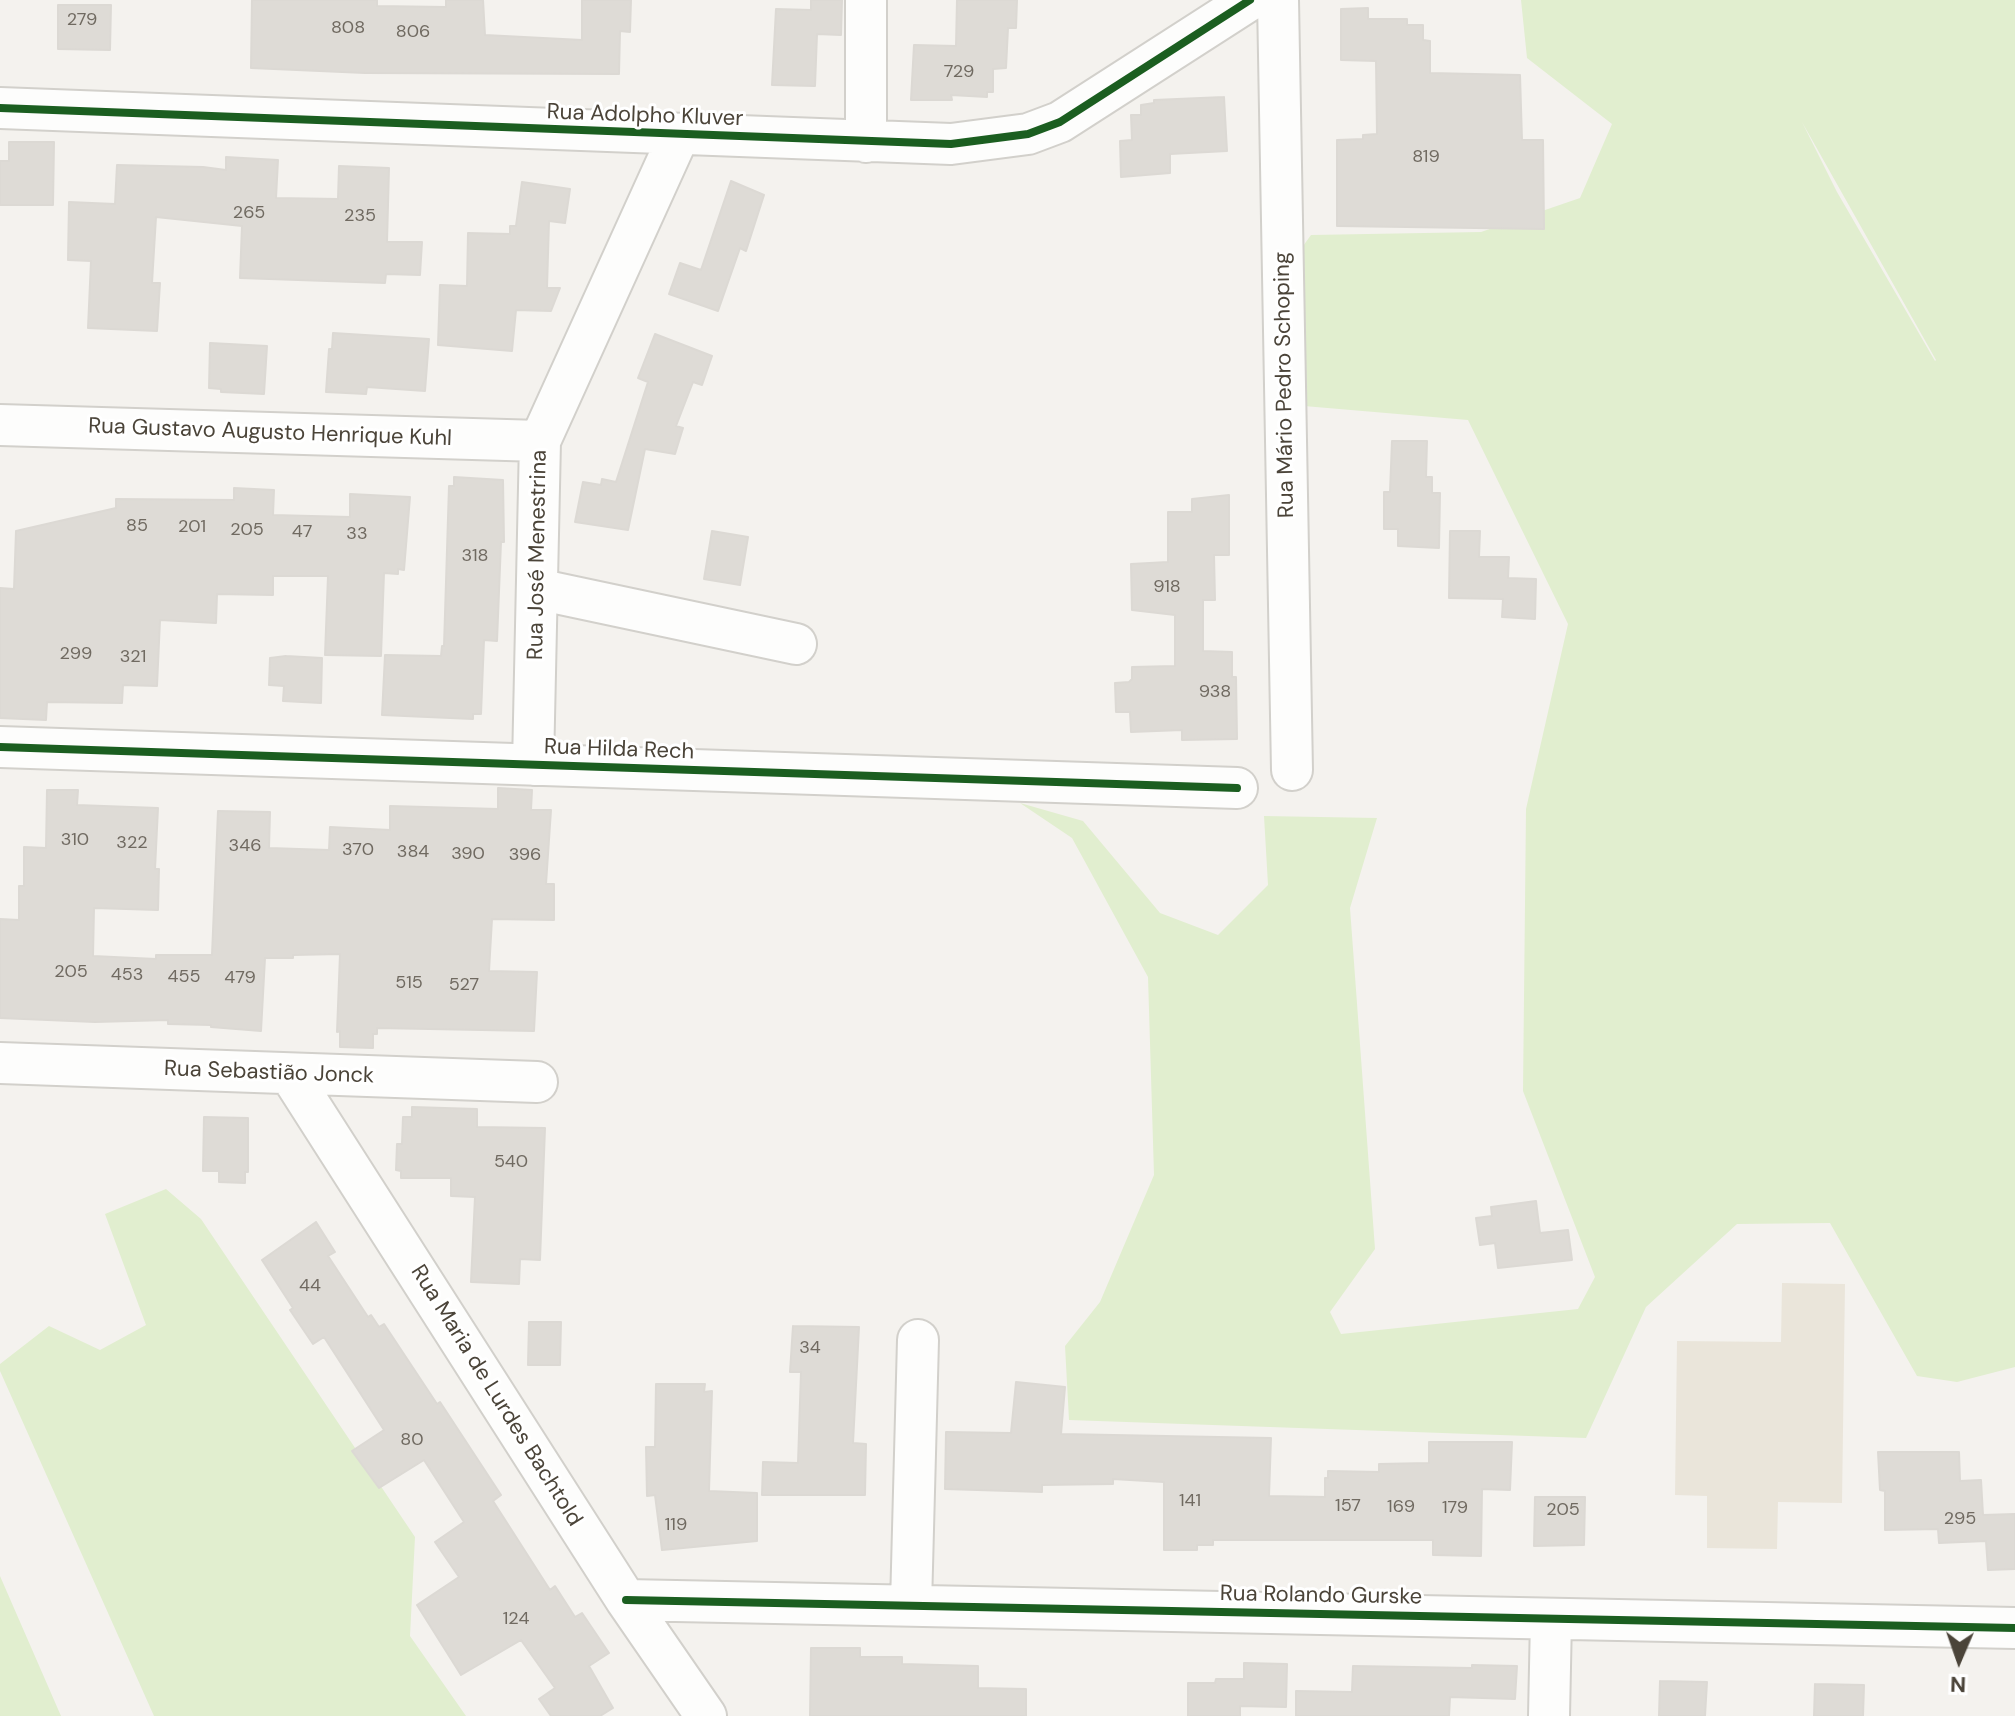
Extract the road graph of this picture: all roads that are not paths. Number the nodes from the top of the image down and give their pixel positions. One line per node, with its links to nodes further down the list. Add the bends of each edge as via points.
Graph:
1 (866, 0): 6 (street)
2 (1250, 0): 6 (street, Rua Adolpho Kluver, via 1060,122 1028,134 951,144)
3 (1278, 0): 13 (street, Rua Mário Pedro Schoping)
4 (0, 108): 5 (street, Rua Adolpho Kluver)
5 (679, 135): 6 (street, Rua Adolpho Kluver); 8 (street, Rua José Menestrina)
6 (866, 142)
7 (0, 425): 8 (street, Rua Gustavo Augusto Henrique Kuhl)
8 (540, 441): 9 (street, Rua José Menestrina)
9 (537, 589): 10 (street); 12 (street, Rua José Menestrina)
10 (796, 644)
11 (0, 747): 12 (street, Rua Hilda Rech)
12 (533, 765): 14 (street, Rua Hilda Rech)
13 (1292, 770)
14 (1237, 788)
15 (0, 1063): 16 (street, Rua Sebastião Jonck)
16 (290, 1074): 17 (street, Rua Sebastião Jonck); 19 (street, Rua Maria de Lurdes Bachtold)
17 (537, 1082)
18 (918, 1340): 20 (street)
19 (626, 1600): 20 (street, Rua Rolando Gurske); 23 (street, Rua Maria de Lurdes Bachtold)
20 (911, 1605): 21 (street, Rua Rolando Gurske)
21 (1551, 1619): 22 (street, Rua Rolando Gurske); 24 (street)
22 (2015, 1628)
23 (706, 1716)
24 (1549, 1716)

